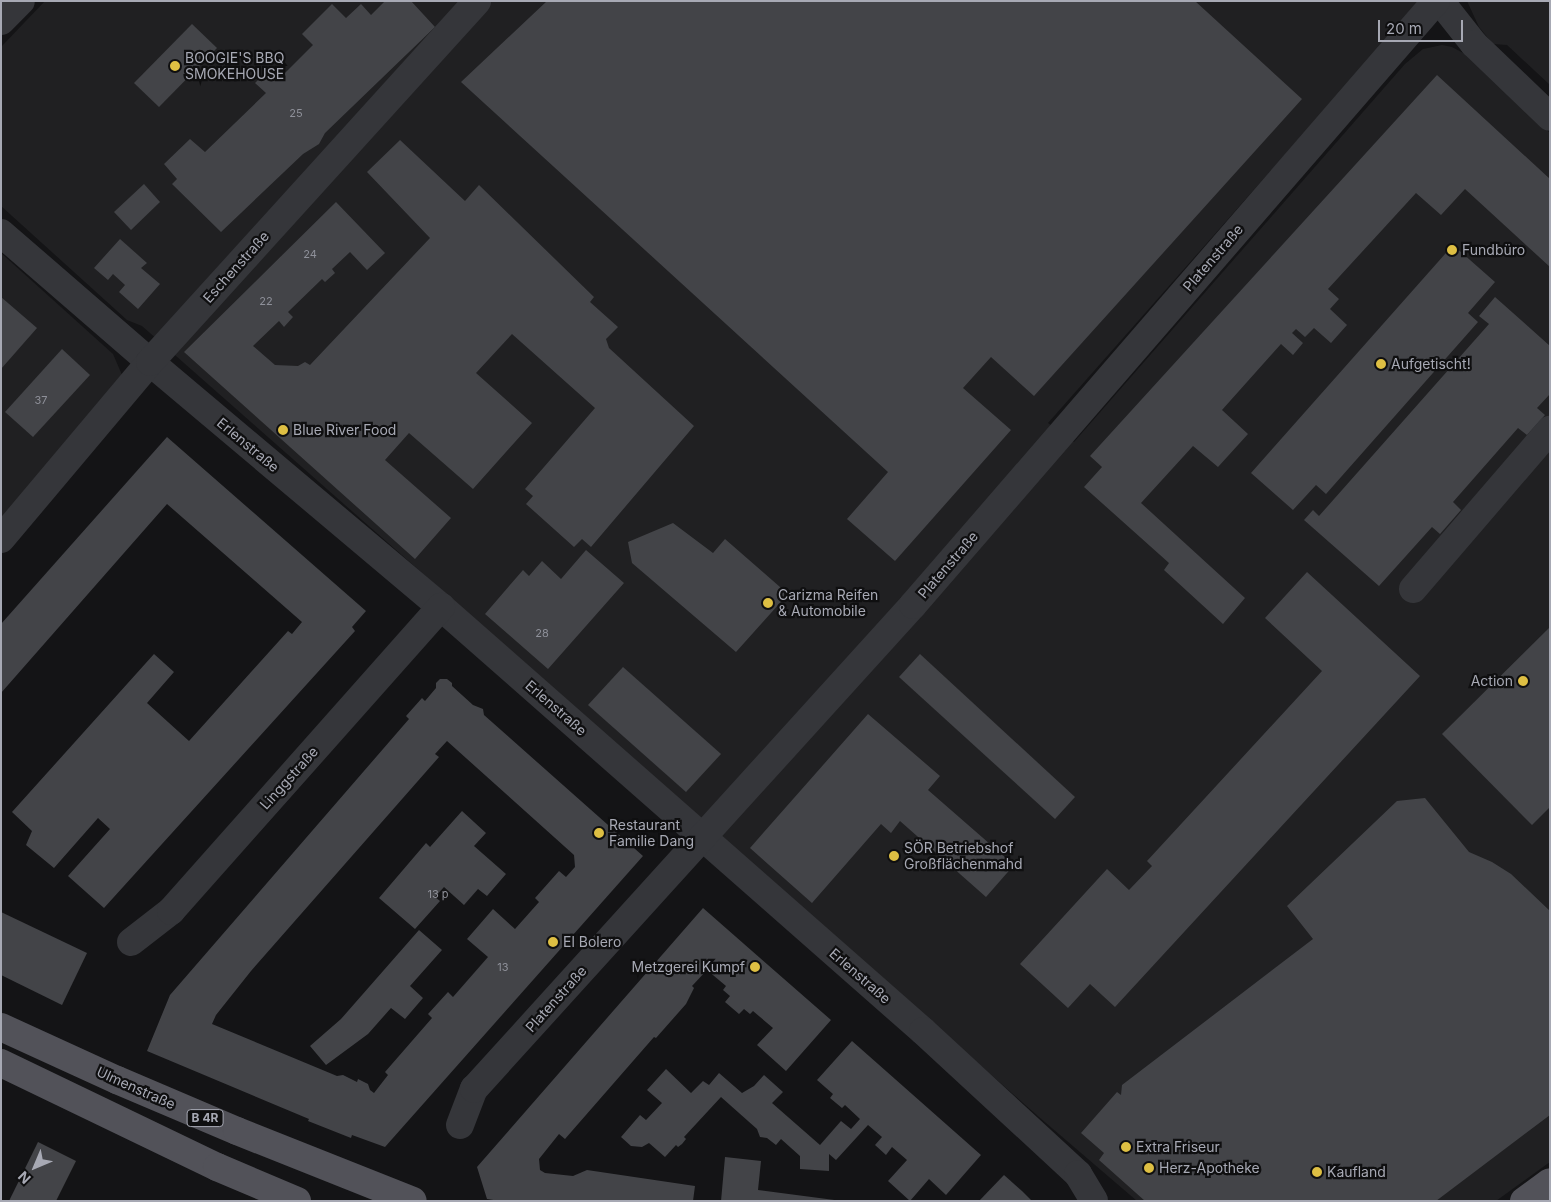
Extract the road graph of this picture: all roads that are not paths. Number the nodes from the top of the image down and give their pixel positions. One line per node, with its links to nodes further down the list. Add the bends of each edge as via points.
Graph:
1 (21, 1): 5 (street)
2 (477, 1): 8 (street, Eschenstraße)
3 (1436, 1): 13 (street, Platenstraße, via 913,605)
4 (1440, 1): 6 (street, via 1474,44)
5 (1, 21)
6 (1546, 106)
7 (1, 232): 8 (street, Erlenstraße)
8 (150, 362): 10 (street, Eschenstraße); 12 (street, Erlenstraße)
9 (1550, 430): 11 (street)
10 (1, 539)
11 (1414, 589)
12 (441, 608): 13 (street, Erlenstraße); 14 (street, Linggstraße, via 171,911)
13 (703, 838): 17 (street, Platenstraße, via 474,1089); 21 (street, Erlenstraße, via 923,1031 1078,1174)
14 (131, 942)
15 (1, 1026): 20 (main road, Ulmenstraße / B 4R, via 237,1131)
16 (1, 1063): 19 (main road, via 217,1167)
17 (460, 1125)
18 (1550, 1182): 22 (main road)
19 (297, 1201)
20 (413, 1201)
21 (1094, 1201)
22 (1524, 1201)

